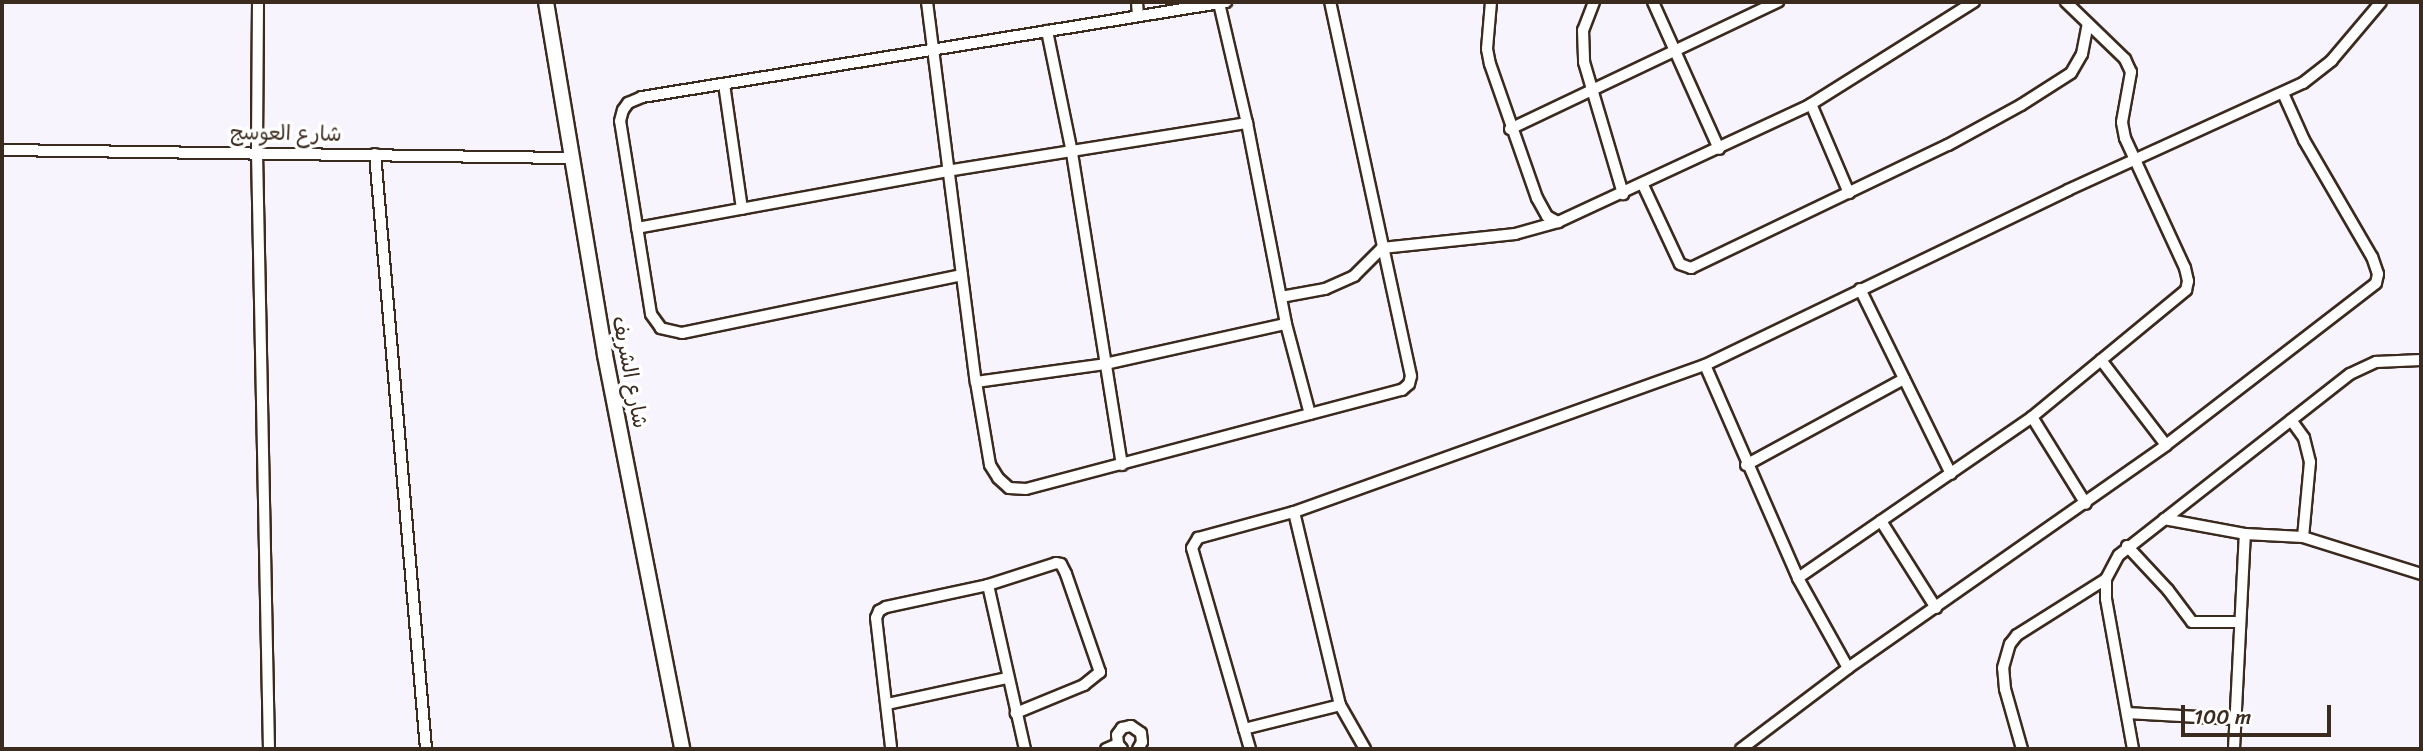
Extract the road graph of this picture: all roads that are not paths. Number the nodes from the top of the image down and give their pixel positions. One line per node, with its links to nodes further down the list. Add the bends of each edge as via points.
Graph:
1 (258, 2): 27 (street)
2 (546, 2): 30 (main road, شارع الشريف)
3 (928, 2): 17 (street)
4 (1138, 2): 14 (street)
5 (1222, 2): 14 (street); 23 (street)
6 (1330, 2): 39 (street)
7 (1491, 2): 24 (street, via 1487,49)
8 (1594, 2): 20 (street, via 1587,13 1582,44)
9 (1653, 2): 18 (street)
10 (1777, 2): 18 (street)
11 (1974, 2): 22 (street)
12 (2066, 2): 15 (street)
13 (2381, 2): 21 (street, via 2332,60)
14 (1139, 16): 16 (street)
15 (2088, 24): 31 (street, via 2125,59 2131,72 2122,122); 34 (street, via 2082,54 2071,73 1948,145)
16 (1047, 31): 17 (street); 28 (street)
17 (933, 50): 19 (street); 32 (street)
18 (1675, 53): 20 (street); 25 (street)
19 (724, 84): 36 (street); 38 (street, via 642,97 623,110 620,121)
20 (1592, 91): 24 (street); 35 (street)
21 (2283, 93): 31 (street); 53 (street, via 2304,140 2372,257 2376,283)
22 (1811, 104): 25 (street); 34 (street)
23 (1247, 123): 28 (street); 42 (street)
24 (1510, 129): 37 (street, via 1537,198 1547,216)
25 (1720, 149): 33 (street)
26 (2, 150): 27 (street, شارع العوسج)
27 (257, 152): 29 (street, شارع العوسج); 80 (street)
28 (1072, 153): 32 (street); 46 (street)
29 (374, 154): 30 (street, شارع العوسج); 81 (street)
30 (570, 158): 82 (main road, شارع الشريف)
31 (2134, 160): 41 (street); 44 (street, via 2188,281 2180,298)
32 (947, 171): 36 (street); 40 (street)
33 (1643, 185): 34 (street, via 1680,264 1691,268); 35 (street)
34 (1849, 193)
35 (1623, 194): 37 (street)
36 (742, 209): 38 (street)
37 (1558, 222): 39 (street, via 1515,234)
38 (637, 228): 40 (street, via 651,314 661,328 672,333)
39 (1382, 248): 42 (street, via 1354,276 1325,289); 50 (street, via 1411,376 1409,384 1402,390)
40 (962, 275): 49 (street)
41 (1860, 289): 47 (street); 48 (street)
42 (1281, 297): 43 (street)
43 (1286, 324): 46 (street); 50 (street)
44 (2101, 360): 51 (street); 53 (street)
45 (2421, 360): 52 (street, via 2393,359 2364,366)
46 (1105, 364): 49 (street); 54 (street)
47 (1705, 365): 55 (street); 58 (street)
48 (1903, 379): 55 (street); 56 (street)
49 (976, 382): 54 (street, via 990,465 1009,488 1059,483)
50 (1310, 414): 54 (street)
51 (2032, 417): 56 (street); 57 (street)
52 (2291, 420): 59 (street); 62 (street, via 2304,438 2310,462)
53 (2166, 445): 57 (street)
54 (1122, 465)
55 (1746, 465): 65 (street)
56 (1951, 474): 60 (street)
57 (2086, 504): 68 (street)
58 (1294, 512): 73 (street); 77 (street, via 1205,535 1192,548)
59 (2164, 519): 61 (street); 63 (street)
60 (1881, 521): 65 (street); 68 (street)
61 (2245, 534): 62 (street); 69 (street)
62 (2303, 537): 64 (street)
63 (2127, 547): 66 (street); 69 (street, via 2192,622)
64 (2421, 574)
65 (1798, 578): 70 (street)
66 (2106, 579): 75 (street); 89 (street, via 2017,635 2010,644 2003,668 2005,689)
67 (988, 585): 71 (street); 72 (street, via 879,611 876,618); 74 (street, via 1061,564 1100,664 1096,678)
68 (1936, 608): 70 (street)
69 (2240, 622): 76 (street)
70 (1848, 668): 88 (street)
71 (1007, 678): 72 (street); 74 (street)
72 (887, 704): 79 (street)
73 (1340, 705): 77 (street); 87 (street)
74 (1016, 713): 83 (street)
75 (2127, 713): 76 (street); 90 (street)
76 (2235, 719): 91 (street)
77 (1244, 729): 86 (street)
78 (1120, 746): 84 (street); 85 (street, via 1119,731 1135,727 1143,738)
79 (891, 747)
80 (269, 749)
81 (426, 749)
82 (682, 749)
83 (1025, 749)
84 (1106, 749)
85 (1138, 749)
86 (1250, 749)
87 (1365, 749)
88 (1741, 749)
89 (2022, 749)
90 (2133, 749)
91 (2234, 749)

